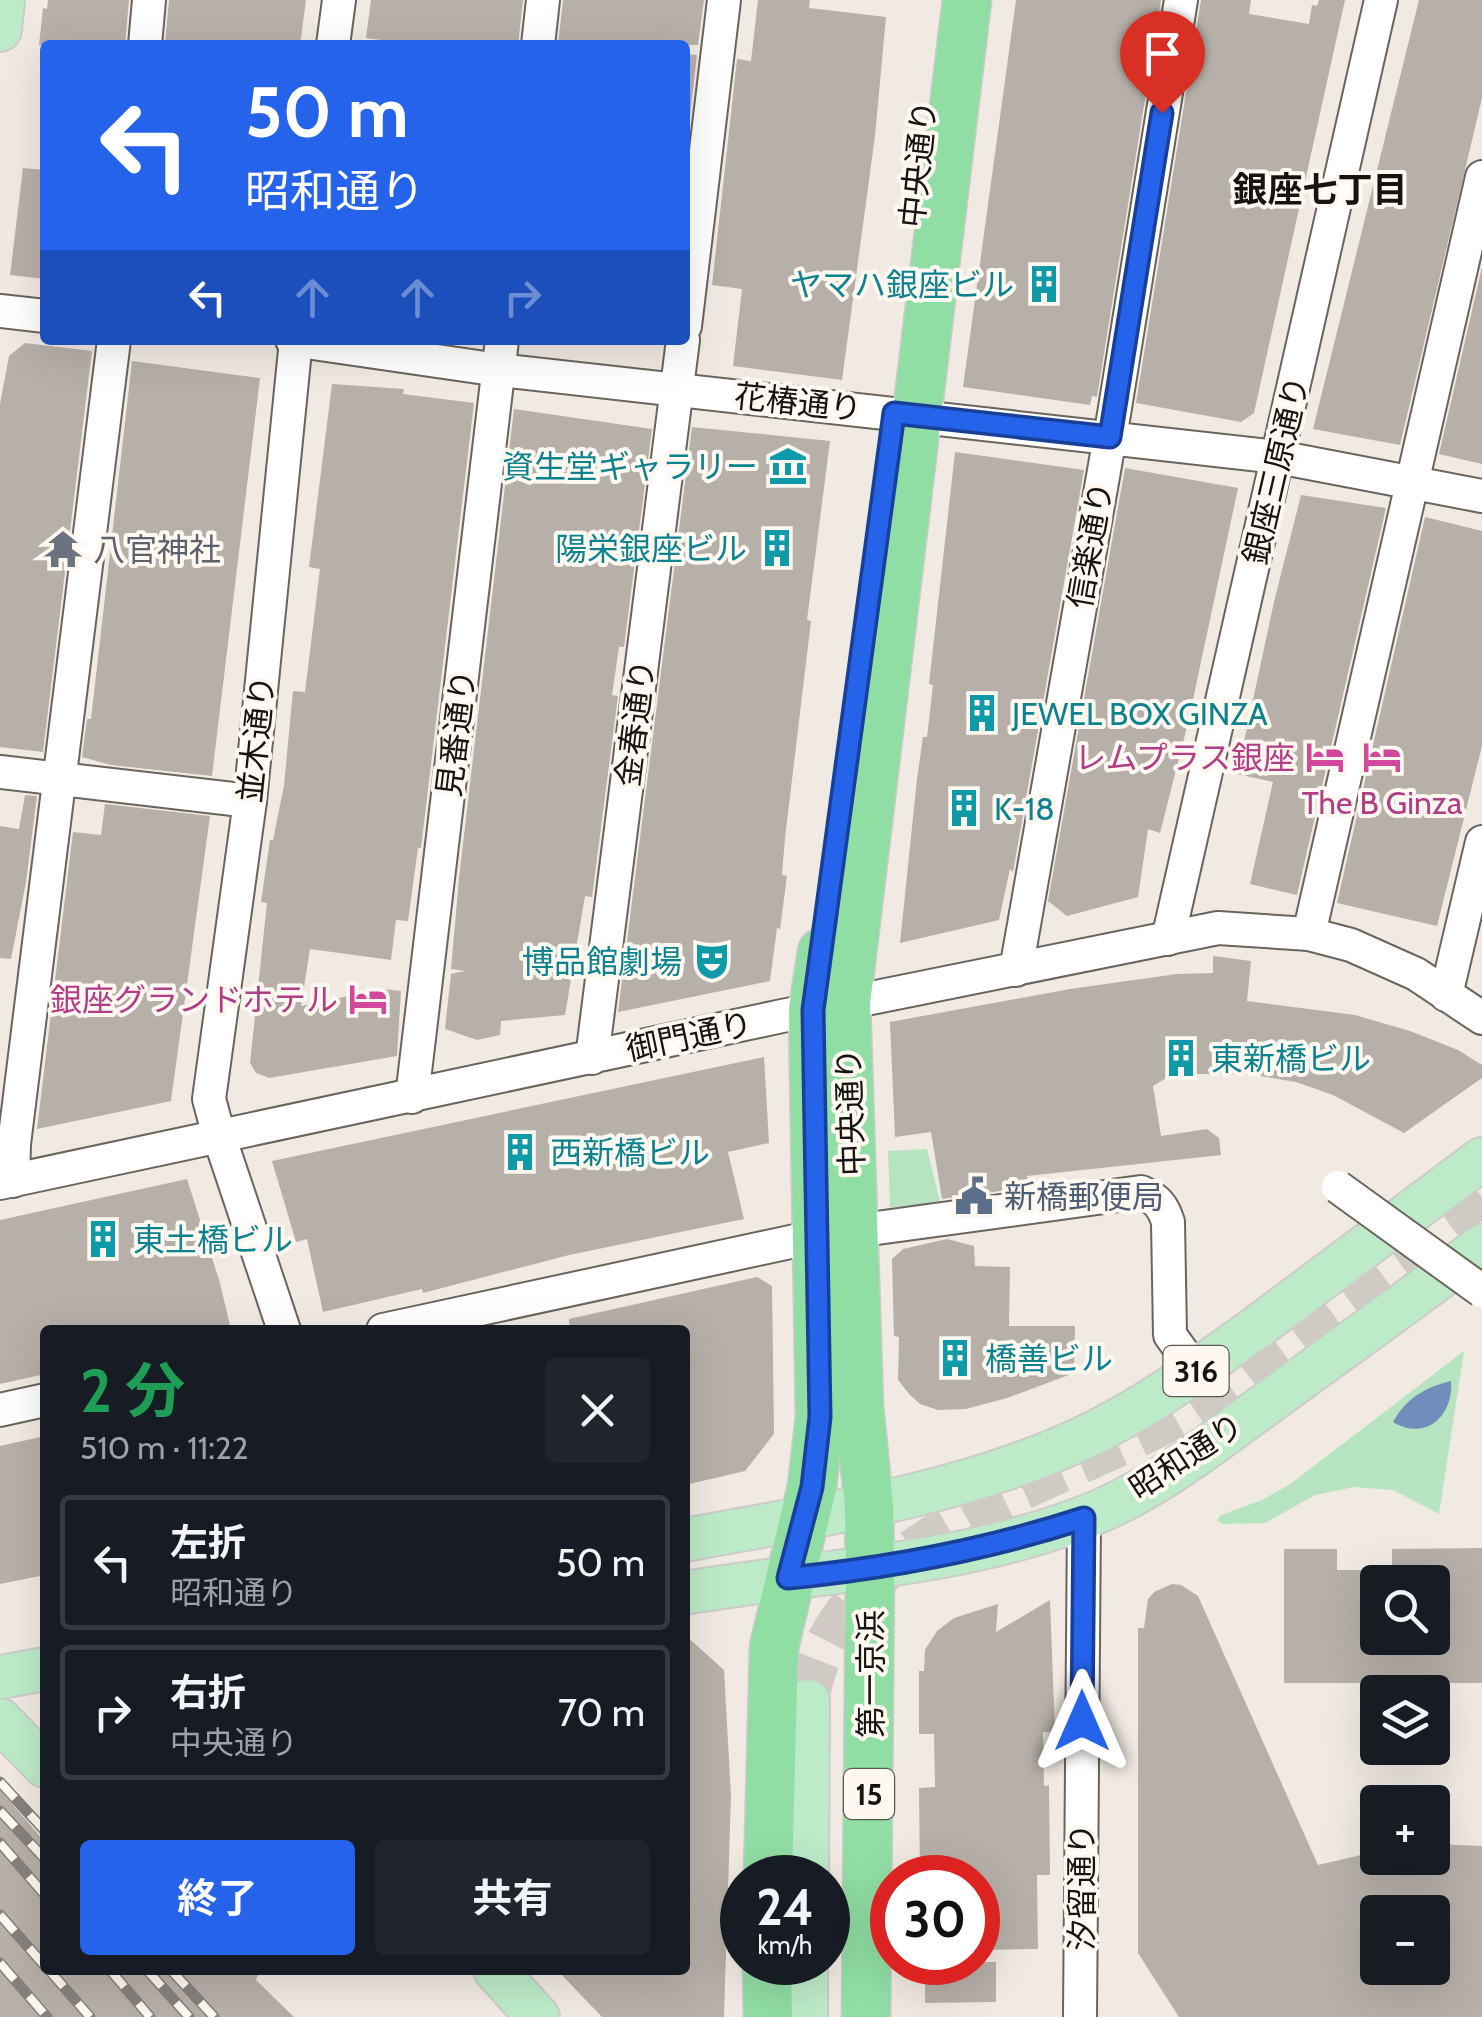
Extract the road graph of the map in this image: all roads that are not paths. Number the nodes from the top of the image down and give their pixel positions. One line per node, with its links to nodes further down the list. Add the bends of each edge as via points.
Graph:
1 (3, 0): 10 (main road)
2 (150, 0): 11 (street)
3 (339, 0): 12 (street)
4 (544, 0): 13 (street)
5 (724, 0): 15 (street)
6 (935, 0): 24 (highway, 中央通り / 15)
7 (967, 0): 24 (highway, 中央通り / 15)
8 (1181, 0): 25 (street, 信楽通り)
9 (1381, 0): 26 (street, 銀座三原通り)
10 (0, 30)
11 (146, 40)
12 (335, 40)
13 (539, 40)
14 (1482, 177): 27 (street)
15 (690, 284)
16 (0, 311): 17 (street)
17 (40, 315)
18 (113, 345): 30 (street)
19 (294, 345): 31 (street, 並木通り)
20 (363, 345): 22 (street, 花椿通り)
21 (682, 345): 23 (street, 金春通り)
22 (500, 355): 23 (street, 花椿通り); 40 (street, 見番通り)
23 (678, 389): 24 (street, 花椿通り); 39 (street, 金春通り)
24 (906, 415): 25 (street, 花椿通り); 37 (highway, 中央通り / 15)
25 (1110, 437): 26 (street, 花椿通り); 35 (street, 信楽通り)
26 (1278, 457): 27 (street, 花椿通り); 34 (street, 銀座三原通り)
27 (1415, 482): 28 (street, 花椿通り); 33 (street)
28 (1482, 496)
29 (0, 772): 30 (street)
30 (61, 778): 31 (street); 43 (street)
31 (250, 801): 41 (street, 並木通り, via 209,1098)
32 (1482, 842): 36 (street)
33 (1309, 934): 34 (street, 御門通り, via 1218,928); 36 (street, 御門通り, via 1386,958)
34 (1168, 939): 35 (street, 御門通り)
35 (1016, 970): 37 (street, 御門通り)
36 (1446, 995): 38 (street, 御門通り)
37 (829, 1007): 39 (street, 御門通り); 45 (highway, 中央通り / 15)
38 (1482, 1018)
39 (592, 1058): 40 (street, 御門通り)
40 (412, 1097): 41 (street, 御門通り)
41 (219, 1136): 43 (street, 御門通り); 47 (street, 並木通り)
42 (1482, 1159): 49 (main road, 昭和通り / 316)
43 (7, 1182)
44 (1338, 1187): 46 (street, bridge)
45 (836, 1234): 48 (street); 49 (street, via 1141,1192 1154,1198 1168,1222 1170,1335); 52 (highway, 中央通り / 15); 53 (highway, 中央通り / 15)
46 (1480, 1260): 54 (main road, 昭和通り / 316, via 1172,1472)
47 (282, 1325)
48 (407, 1325)
49 (1196, 1372): 52 (main road, 昭和通り / 316, via 1081,1439)
50 (40, 1401): 51 (street)
51 (0, 1410)
52 (869, 1506): 53 (main road, 昭和通り / 316); 56 (highway, 中央通り / 15)
53 (805, 1518): 55 (main road, 昭和通り); 57 (highway, 中央通り / 15)
54 (1084, 1518): 56 (main road, 昭和通り / 316, via 1014,1540); 73 (street, 汐留通り)
55 (690, 1539)
56 (868, 1568): 57 (main road, 昭和通り / 316); 72 (highway, 第一京浜 / 15)
57 (788, 1578): 58 (main road, 昭和通り); 64 (highway, 15, via 774,1646)
58 (690, 1592)
59 (40, 1669): 60 (main road)
60 (0, 1677)
61 (808, 1701): 65 (main road)
62 (15, 1728): 63 (main road)
63 (40, 1760)
64 (769, 1855)
65 (807, 1855)
66 (500, 1975): 69 (main road)
67 (767, 1985): 70 (highway)
68 (806, 1985): 71 (main road)
69 (538, 2017)
70 (768, 2017)
71 (806, 2017)
72 (866, 2017)
73 (1080, 2017)

